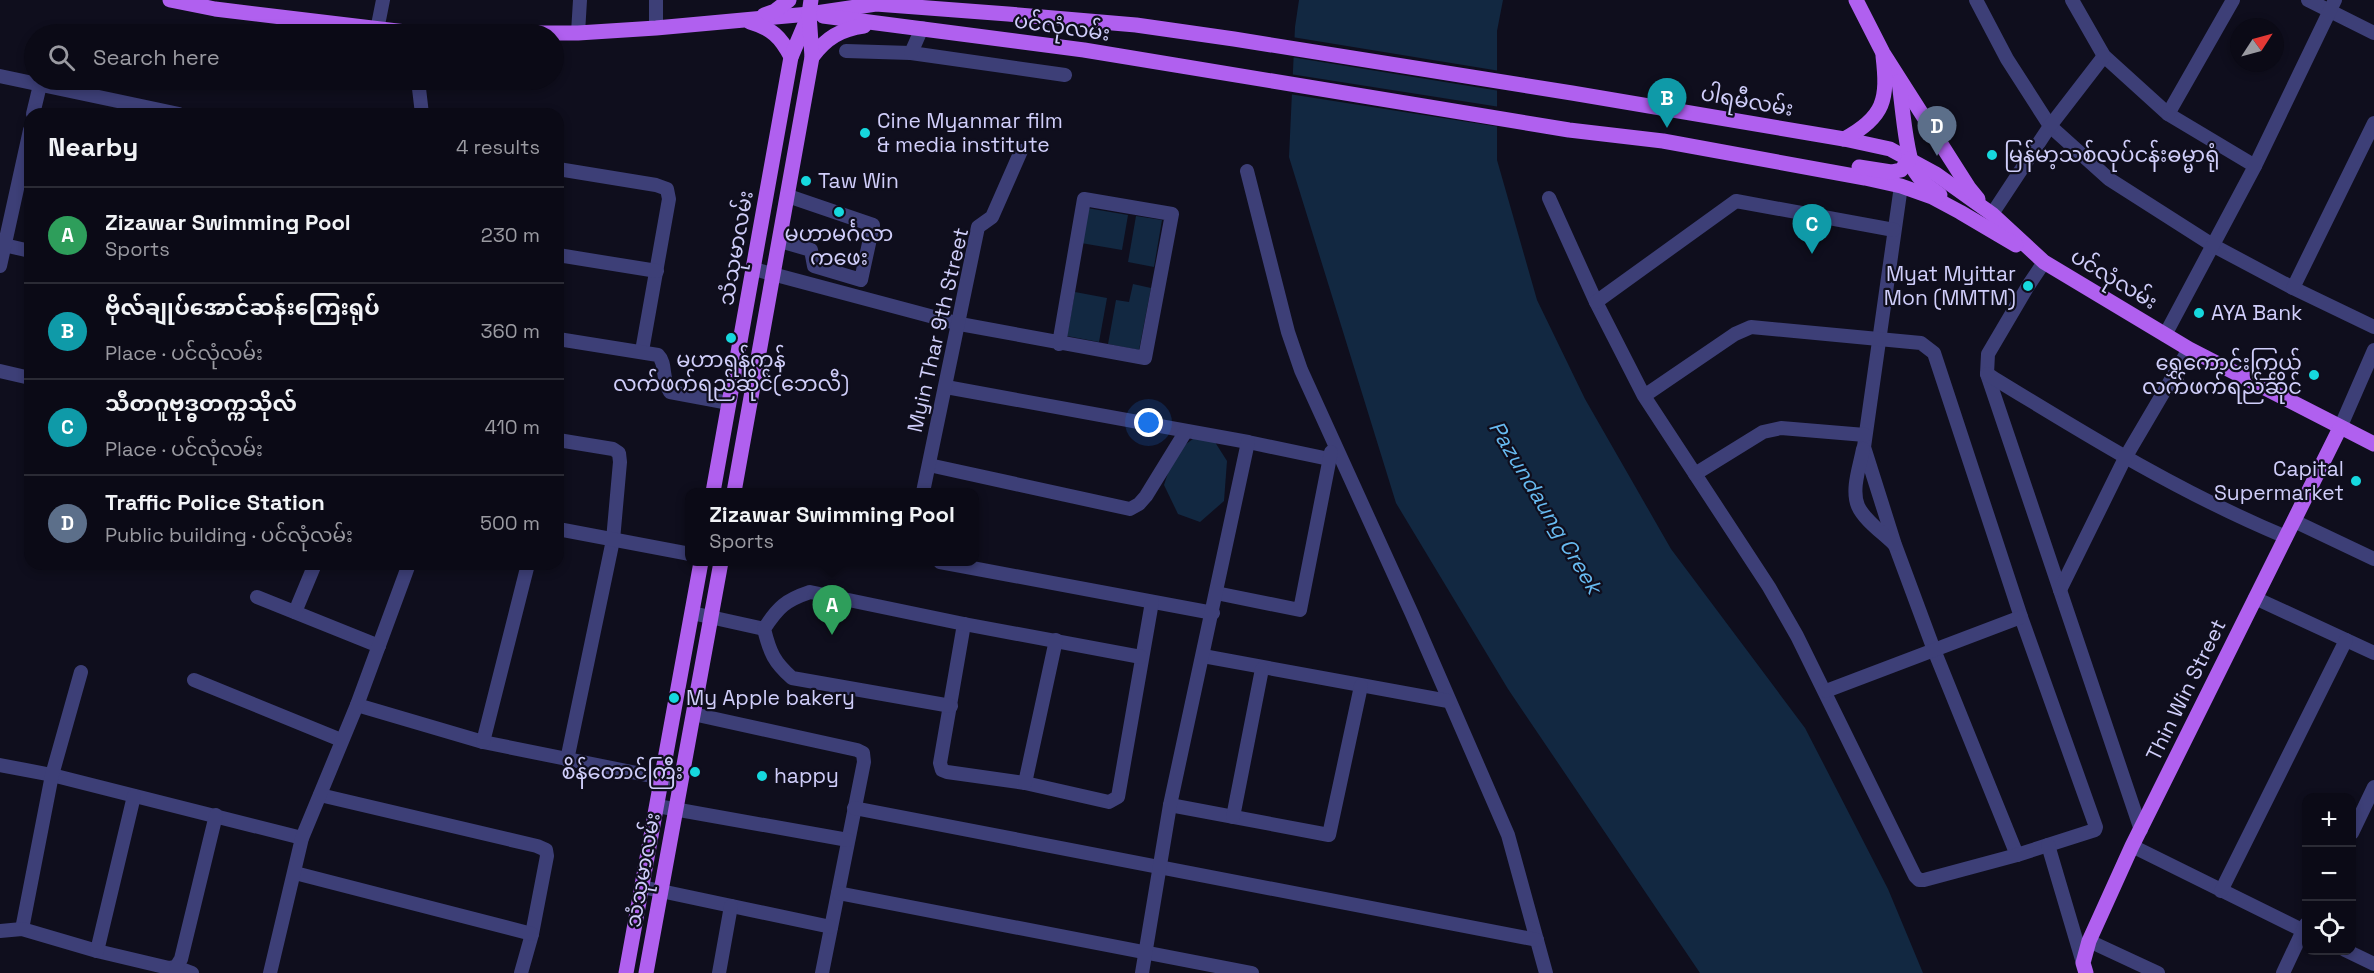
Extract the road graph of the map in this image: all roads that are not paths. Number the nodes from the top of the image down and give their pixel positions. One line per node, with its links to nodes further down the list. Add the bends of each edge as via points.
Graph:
1 (170, 0): 15 (main road)
2 (383, 0): 16 (street)
3 (580, 0): 21 (street)
4 (656, 0): 18 (street)
5 (789, 0): 14 (main road, via 775,11)
6 (1856, 0): 25 (main road)
7 (1976, 0): 42 (street, via 2007,59)
8 (2072, 0): 26 (street)
9 (2233, 0): 40 (street)
10 (2308, 0): 12 (street)
11 (872, 2): 13 (main road, ပင်လုံလမ်း); 36 (main road, ပင်လုံလမ်း, via 1136,25)
12 (2332, 5): 22 (street); 48 (street)
13 (810, 7): 14 (main road); 17 (main road, ပင်လုံလမ်း); 27 (main road, သံသုမာလမ်း); 28 (main road, သံသုမာလမ်း)
14 (747, 21): 18 (main road); 27 (main road, via 767,27)
15 (330, 24)
16 (378, 24)
17 (876, 24): 19 (main road, ပင်လုံလမ်း); 28 (main road, via 835,34)
18 (656, 28): 21 (main road)
19 (922, 28): 24 (street); 44 (main road, ပင်လုံလမ်း, via 1084,50 1569,130)
20 (564, 33): 21 (main road)
21 (578, 33)
22 (2374, 33)
23 (846, 51): 24 (street)
24 (911, 53): 29 (street)
25 (1883, 53): 31 (main road); 43 (main road, via 1883,106 1860,130)
26 (2104, 56): 40 (street); 42 (street)
27 (791, 57): 64 (main road, သံသုမာလမ်း)
28 (812, 57): 52 (main road, သံသုမာလမ်း)
29 (1065, 75)
30 (0, 76): 32 (street)
31 (1898, 76): 47 (main road); 55 (main road, via 1969,188)
32 (24, 81)
33 (39, 90): 37 (street)
34 (58, 90): 38 (street)
35 (419, 90): 39 (street)
36 (1572, 93): 43 (main road, ပါရမီလမ်း)
37 (34, 108)
38 (123, 108)
39 (421, 108)
40 (2168, 114): 48 (street)
41 (2374, 123): 67 (street)
42 (2050, 126): 55 (street); 59 (street, via 2109,179)
43 (1844, 139): 47 (main road, ပင်လုံလမ်း, via 1890,149)
44 (1663, 141): 47 (main road, via 1740,145 1892,172 1901,170); 51 (main road)
45 (1021, 151): 69 (street, Myin Thar 9th Street, via 992,217 978,228)
46 (24, 155): 58 (street)
47 (1910, 159): 54 (main road, via 1923,183); 55 (main road, ပင်လုံလမ်း)
48 (2255, 166): 59 (street)
49 (564, 170): 65 (street, via 667,189 669,199)
50 (1247, 171): 88 (street, via 1288,332 1301,370)
51 (1901, 186): 54 (main road); 56 (street)
52 (788, 196): 57 (main road, သံသုမာလမ်း); 57 (street, via 873,225 861,280 814,266 811,250)
53 (1549, 198): 68 (street)
54 (1960, 212): 62 (main road)
55 (1992, 214): 62 (main road, ပင်လုံလမ်း)
56 (1894, 230): 68 (street, via 1736,201); 72 (street)
57 (780, 241): 66 (main road, သံသုမာလမ်း)
58 (3, 244): 60 (street); 63 (street)
59 (2214, 246): 67 (street); 71 (street)
60 (24, 249)
61 (564, 256): 65 (street)
62 (2044, 262): 71 (main road, ပင်လုံလမ်း); 81 (street, via 1988,354)
63 (0, 266)
64 (754, 269): 66 (street); 78 (main road, သံသုမာလမ်း)
65 (657, 271): 77 (street)
66 (774, 273): 69 (street); 80 (main road, သံသုမာလမ်း)
67 (2293, 288): 70 (street)
68 (1596, 302): 84 (street)
69 (960, 324): 74 (street); 83 (street, Myin Thar 9th Street)
70 (2374, 327)
71 (2165, 335): 75 (main road, ပင်လုံလမ်း)
72 (1879, 339): 84 (street, via 1752,327 1735,334); 90 (street); 122 (street, via 1921,343 1934,353)
73 (564, 340): 77 (street)
74 (1059, 344): 74 (street, via 1084,199 1172,214 1145,358)
75 (2189, 349): 86 (main road, ပင်လုံလမ်း); 93 (street)
76 (2374, 350): 86 (street)
77 (642, 351): 85 (street, via 662,358 663,376 670,392)
78 (734, 370): 80 (main road); 85 (main road, သံသုမာလမ်း)
79 (0, 371): 82 (street)
80 (757, 373): 98 (main road, သံသုမာလမ်း)
81 (1987, 374): 93 (street); 113 (street)
82 (24, 377)
83 (945, 387): 87 (street); 95 (street, Myin Thar 9th Street)
84 (1644, 396): 96 (street)
85 (729, 403): 97 (main road, သံသုမာလမ်း)
86 (2340, 428): 92 (main road, ပင်လုံလမ်း); 100 (main road, Thin Win Street)
87 (1186, 431): 91 (street); 95 (street, via 1146,496 1130,509)
88 (1334, 438): 94 (street); 137 (street)
89 (564, 441): 103 (street, via 620,453)
90 (1864, 441): 96 (street, via 1781,428 1763,432); 104 (street); 104 (street, via 1856,489 1858,506)
91 (1248, 442): 94 (street); 114 (street)
92 (2374, 444)
93 (2125, 458): 102 (street); 113 (street)
94 (1329, 459): 114 (street, via 1300,610)
95 (928, 465): 99 (street, Myin Thar 9th Street)
96 (1695, 474): 136 (street, via 1769,587)
97 (714, 488)
98 (735, 488)
99 (924, 488)
100 (2294, 521): 102 (main road, Thin Win Street); 106 (street)
101 (564, 529): 103 (street)
102 (2286, 537): 116 (main road, Thin Win Street)
103 (613, 540): 105 (street); 143 (street)
104 (1895, 544): 128 (street)
105 (685, 553)
106 (2374, 559)
107 (699, 566): 119 (main road, သံသုမာလမ်း)
108 (720, 566): 121 (main road, သံသုမာလမ်း)
109 (966, 566): 117 (street)
110 (312, 570): 118 (street)
111 (408, 570): 127 (street)
112 (526, 570): 142 (street)
113 (2060, 590): 159 (street)
114 (1216, 593): 120 (street)
115 (257, 597): 118 (street)
116 (2255, 598): 126 (street); 159 (main road, Thin Win Street)
117 (1152, 602): 120 (street); 131 (street)
118 (295, 612): 127 (street)
119 (692, 613): 121 (street); 146 (main road, သံသုမာလမ်း)
120 (1213, 613): 130 (street)
121 (710, 617): 124 (street); 140 (main road, သံသုမာလမ်း)
122 (2021, 617): 128 (street); 162 (street, via 2096,827 2091,833)
123 (964, 624): 124 (street, via 810,592 790,598); 125 (street); 139 (street)
124 (764, 629): 139 (street, via 776,663 792,678)
125 (1056, 640): 131 (street); 148 (street)
126 (2346, 640): 129 (street); 169 (street)
127 (379, 646): 138 (street)
128 (1934, 650): 136 (street); 164 (street)
129 (2374, 653)
130 (1203, 656): 132 (street); 152 (street)
131 (1141, 657): 148 (street, via 1118,797 1109,802)
132 (1262, 669): 135 (street); 157 (street)
133 (81, 672): 145 (street)
134 (194, 680): 141 (street)
135 (1361, 686): 137 (street); 157 (street, via 1329,835)
136 (1826, 691): 164 (street, via 1919,880)
137 (1448, 701): 178 (street, via 1508,835)
138 (357, 705): 141 (street); 142 (street)
139 (951, 706): 148 (street, via 939,763 942,770)
140 (693, 714): 147 (main road, သံသုမာလမ်း); 155 (street, via 863,753)
141 (341, 740): 150 (street)
142 (483, 742): 143 (street)
143 (567, 760): 146 (street)
144 (0, 765): 145 (street)
145 (52, 775): 151 (street); 174 (street)
146 (661, 779): 147 (street); 153 (main road, သံသုမာလမ်း)
147 (681, 782): 154 (main road, သံသုမာလမ်း)
148 (1025, 783)
149 (2374, 787): 158 (street)
150 (320, 795): 160 (street); 176 (street, via 546,850)
151 (134, 796): 156 (street); 180 (street)
152 (1170, 805): 157 (street); 165 (street)
153 (657, 806): 154 (street); 167 (main road, သံသုမာလမ်း)
154 (676, 808): 161 (street); 168 (main road, သံသုမာလမ်း)
155 (854, 808): 161 (street); 165 (street)
156 (216, 815): 160 (street); 184 (street)
157 (1233, 817)
158 (2356, 825)
159 (2140, 830): 163 (main road, Thin Win Street)
160 (302, 838): 166 (street)
161 (848, 840): 170 (street)
162 (2048, 845): 164 (street); 185 (street)
163 (2132, 846): 169 (street); 179 (main road, Thin Win Street)
164 (2017, 855)
165 (1162, 868): 178 (street); 181 (street)
166 (295, 873): 176 (street); 188 (street)
167 (642, 887): 168 (street); 186 (main road, သံသုမာလမ်း)
168 (661, 891): 171 (street); 190 (main road, သံသုမာလမ်း)
169 (2221, 891): 173 (street)
170 (837, 893): 172 (street); 181 (street)
171 (731, 906): 172 (street); 191 (street)
172 (831, 927): 192 (street)
173 (2302, 927)
174 (22, 929): 175 (street); 180 (street)
175 (0, 931)
176 (532, 934): 189 (street)
177 (2302, 937): 197 (street)
178 (1537, 940): 195 (street)
179 (2089, 941): 185 (main road, Thin Win Street); 196 (street)
180 (97, 951): 184 (street)
181 (1146, 952): 193 (street); 194 (street)
182 (2354, 955): 183 (street)
183 (2374, 964)
184 (176, 968): 187 (street)
185 (2084, 968)
186 (627, 971): 190 (street)
187 (192, 973)
188 (270, 973)
189 (521, 973)
190 (646, 973)
191 (719, 973)
192 (822, 973)
193 (1142, 973)
194 (1252, 973)
195 (1546, 973)
196 (2158, 973)
197 (2283, 973)

